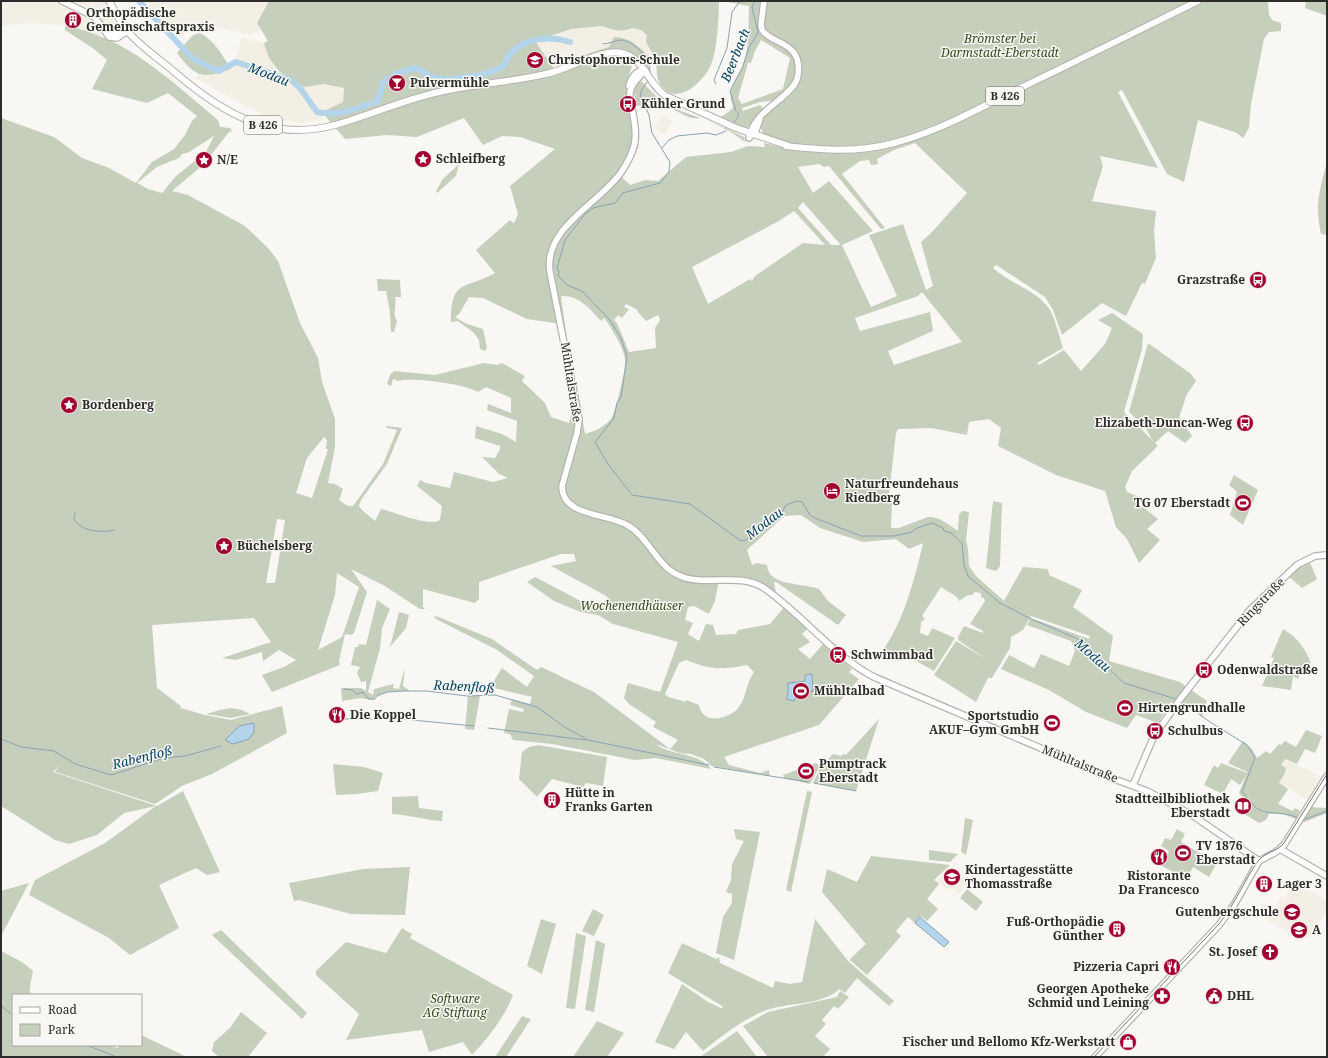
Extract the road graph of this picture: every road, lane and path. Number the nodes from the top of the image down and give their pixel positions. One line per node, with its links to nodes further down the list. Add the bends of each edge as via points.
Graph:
1 (62, 1): 5 (street, via 95,18 109,37)
2 (109, 1): 5 (main road, B 426)
3 (764, 1): 7 (street, via 762,30 794,52 798,61 798,74 795,84)
4 (1198, 1): 12 (main road, B 426, via 917,136 892,144 843,150 812,150)
5 (126, 29): 6 (main road, B 426, via 146,50 227,112 244,120 268,126 296,129 334,125 439,92 550,74 604,53 626,54 635,59)
6 (646, 76): 8 (main road, B 426, via 666,96); 8 (main road, B 426, via 656,93 665,99); 15 (street, Mühltalstraße, via 634,74 630,82 637,135 632,153 616,180 583,209 560,236 550,256 550,272 579,419 563,482 563,494 567,502 575,508 621,522 632,528 675,574 694,580 740,580 754,583 774,596 820,637 874,678)
7 (761, 115): 9 (street); 10 (street)
8 (717, 122): 10 (main road, B 426)
9 (757, 127): 10 (street); 11 (street)
10 (751, 136): 11 (main road, B 426); 12 (main road, B 426)
11 (768, 140): 12 (main road, B 426)
12 (789, 146)
13 (1327, 555): 15 (street, Ringstraße, via 1314,556 1298,565 1250,610 1154,736)
14 (1327, 776): 16 (street)
15 (1133, 785): 17 (street, Mühltalstraße, via 1179,807)
16 (1280, 849): 17 (street); 18 (street)
17 (1260, 861): 19 (street, via 1234,905)
18 (1327, 876)
19 (1211, 933): 20 (street); 21 (street)
20 (1095, 1057)
21 (1099, 1057)

